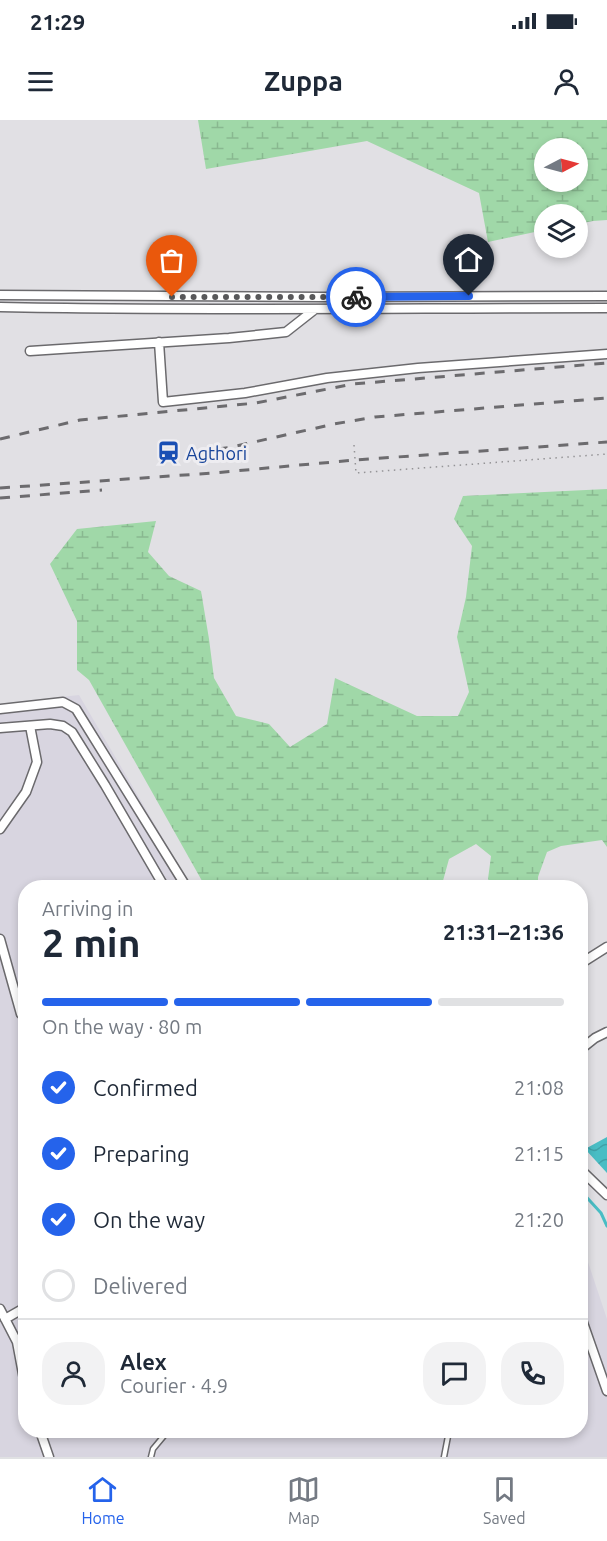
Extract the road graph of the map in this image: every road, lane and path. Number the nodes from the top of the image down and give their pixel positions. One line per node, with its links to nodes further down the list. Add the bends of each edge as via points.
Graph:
1 (0, 294): 3 (street)
2 (607, 296): 3 (street)
3 (129, 297): 6 (street)
4 (0, 307): 6 (street)
5 (607, 308): 7 (street)
6 (129, 309): 7 (street)
7 (315, 310): 8 (street, via 286,332)
8 (159, 342): 9 (street); 10 (street, via 163,402 418,368)
9 (30, 351)
10 (607, 354)
11 (354, 445): 12 (path, via 356,473)
12 (607, 454)
13 (0, 709): 18 (street, via 63,702 76,709)
14 (30, 726): 15 (street); 16 (street, via 37,762 26,792); 17 (street, via 50,724 72,732)
15 (0, 728)
16 (0, 829)
17 (160, 880)
18 (182, 880)
19 (0, 939): 22 (street)
20 (607, 947): 21 (street)
21 (588, 959)
22 (18, 1003)
23 (607, 1032): 24 (street)
24 (588, 1044)
25 (588, 1177): 26 (street)
26 (607, 1195)
27 (0, 1309): 29 (street)
28 (18, 1312): 29 (street)
29 (5, 1319): 31 (street)
30 (588, 1337): 32 (street)
31 (18, 1347)
32 (607, 1391)
33 (42, 1438): 36 (street)
34 (162, 1438): 37 (lane)
35 (448, 1438): 38 (lane)
36 (49, 1457)
37 (151, 1457)
38 (444, 1457)

